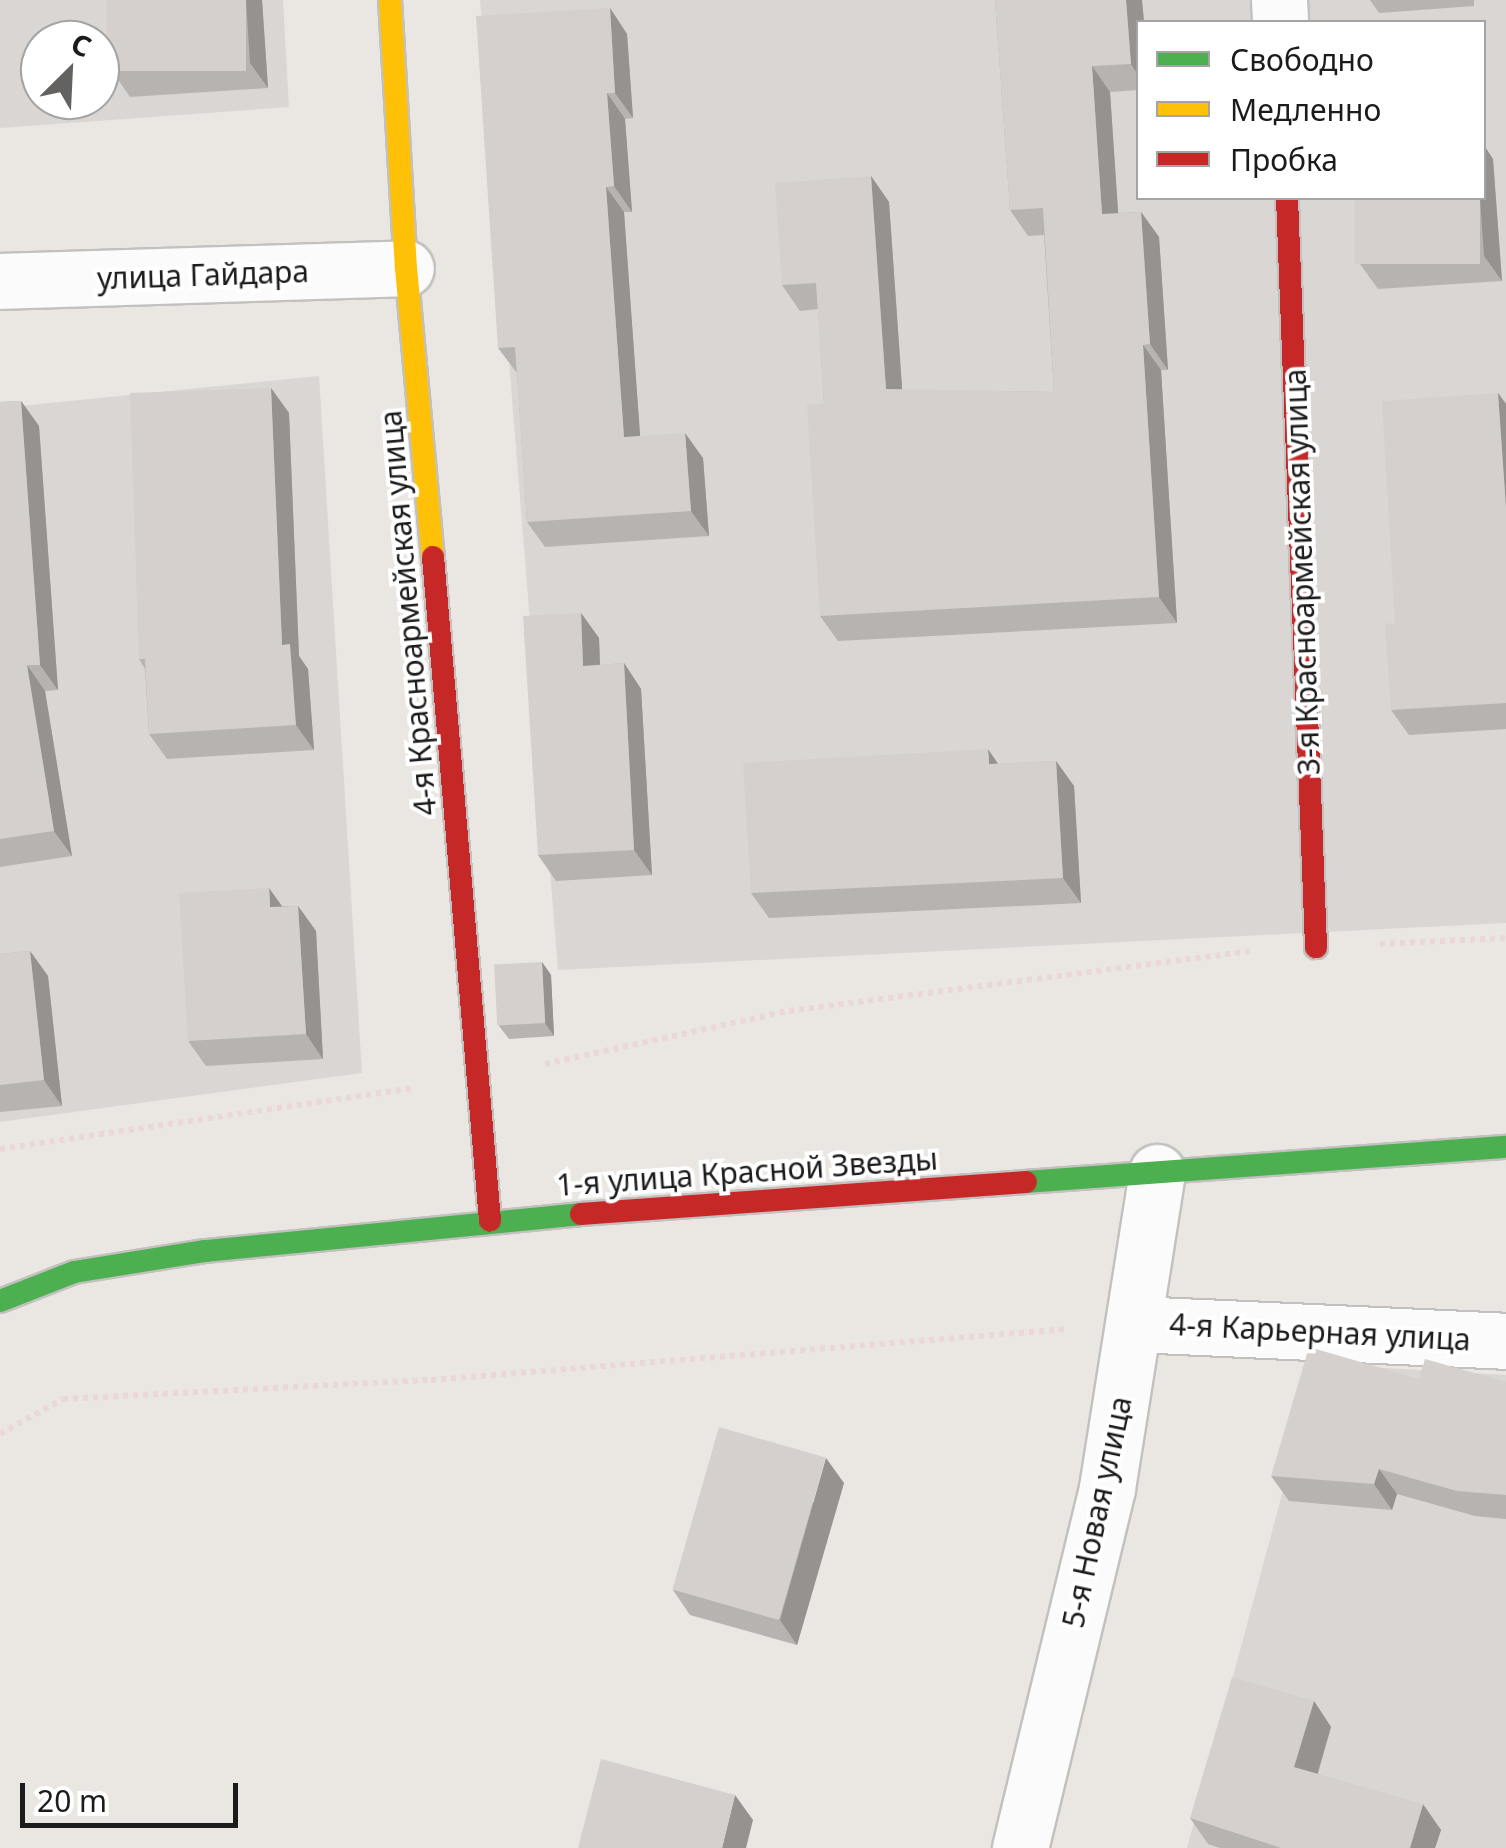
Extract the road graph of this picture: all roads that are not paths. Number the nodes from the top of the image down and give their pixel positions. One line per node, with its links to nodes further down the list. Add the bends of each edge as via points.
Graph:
1 (390, 0): 3 (street, 4-я Красноармейская улица)
2 (1287, 200): 5 (street, 3-я Красноармейская улица)
3 (406, 268): 4 (street, улица Гайдара); 8 (street, 4-я Красноармейская улица)
4 (0, 281)
5 (1316, 947)
6 (1506, 1147): 7 (street, 1-я улица Красной Звезды)
7 (1157, 1172): 8 (street, 1-я улица Красной Звезды); 10 (street, 5-я Новая улица)
8 (490, 1221): 9 (street, 1-я улица Красной Звезды, via 205,1250 74,1272)
9 (0, 1301)
10 (1134, 1324): 11 (street, 4-я Карьерная улица); 12 (street, 5-я Новая улица, via 1107,1488)
11 (1506, 1341)
12 (1020, 1848)

